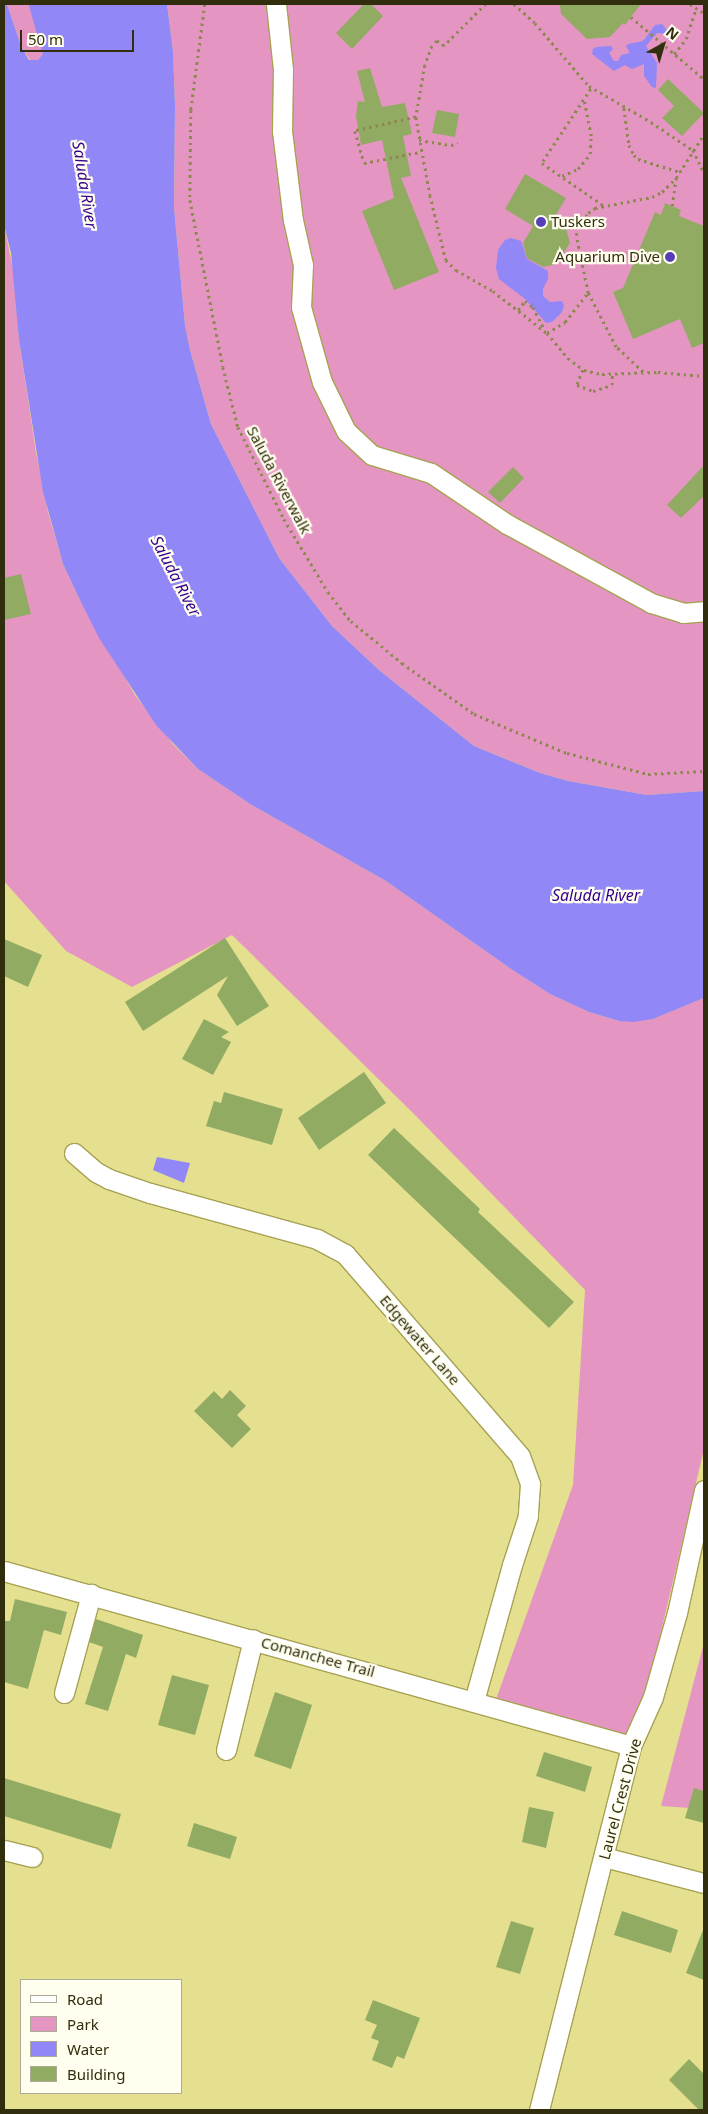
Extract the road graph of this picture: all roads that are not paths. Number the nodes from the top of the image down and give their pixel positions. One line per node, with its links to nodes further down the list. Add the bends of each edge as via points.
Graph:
1 (276, 4): 2 (street, via 283,69 282,131 293,220 303,265 301,307 322,382 346,431 372,455 430,473 507,524 651,604 683,613)
2 (704, 611)
3 (74, 1152): 9 (street, Edgewater Lane, via 96,1172 108,1178 332,1246 355,1265 520,1456 530,1484 528,1516)
4 (704, 1490): 10 (street, Laurel Crest Drive, via 677,1613 653,1697)
5 (4, 1570): 6 (street, Comanchee Trail)
6 (91, 1594): 7 (street, Comanchee Trail); 8 (street)
7 (253, 1639): 9 (street, Comanchee Trail); 11 (street)
8 (64, 1693)
9 (474, 1701): 10 (street, Comanchee Trail)
10 (631, 1746): 13 (street, Laurel Crest Drive)
11 (226, 1750)
12 (4, 1850): 14 (street)
13 (604, 1857): 15 (street); 16 (street, Laurel Crest Drive)
14 (32, 1858)
15 (704, 1883)
16 (539, 2110)

